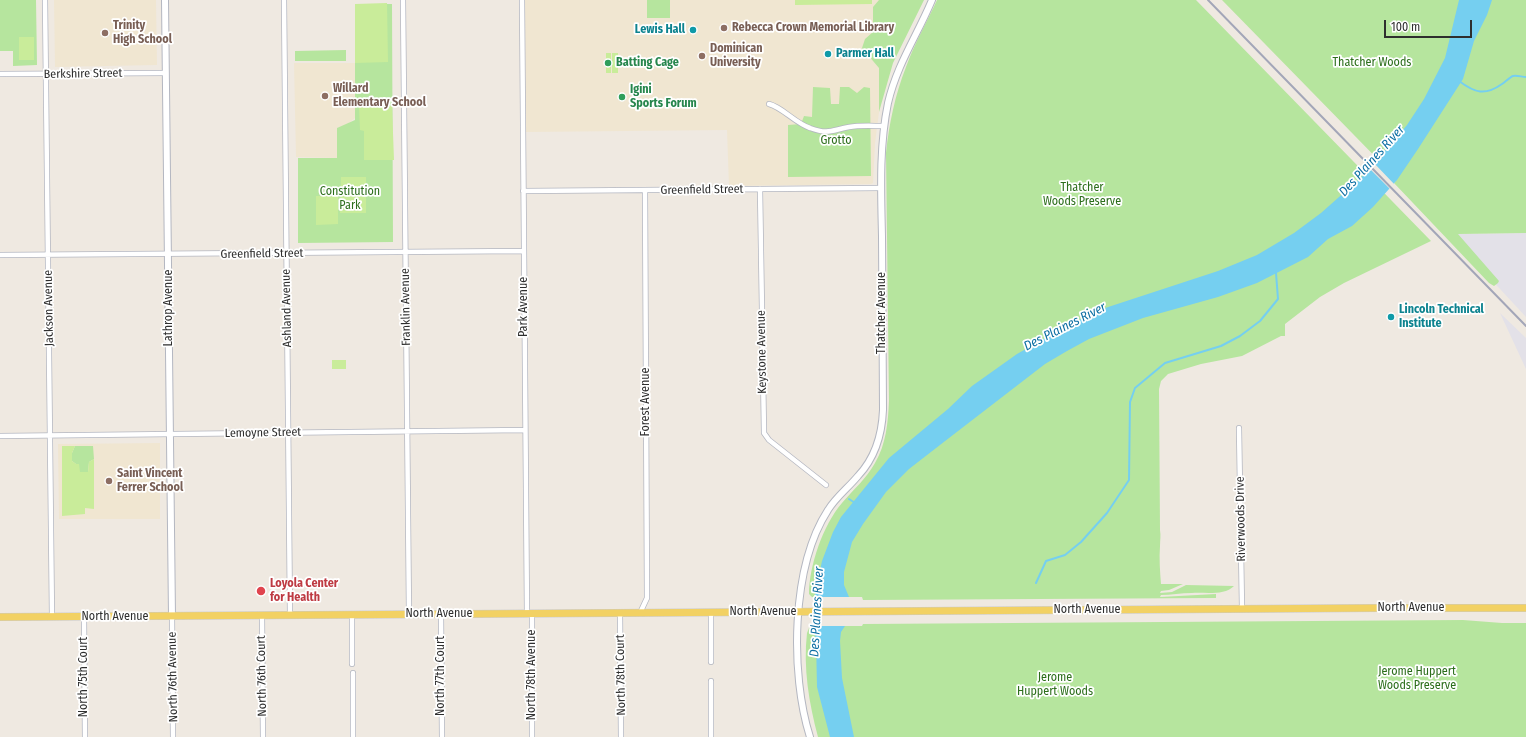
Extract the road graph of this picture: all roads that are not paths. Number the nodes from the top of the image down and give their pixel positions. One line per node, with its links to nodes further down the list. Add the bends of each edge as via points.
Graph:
1 (45, 0): 9 (street, Jackson Avenue)
2 (165, 0): 7 (street, Lathrop Avenue)
3 (284, 0): 19 (street, Ashland Avenue)
4 (403, 0): 17 (street, Franklin Avenue)
5 (522, 0): 15 (street, Park Avenue)
6 (932, 0): 11 (street, Thatcher Avenue, via 896,76)
7 (166, 73): 9 (street, Berkshire Street); 18 (street, Lathrop Avenue)
8 (0, 74): 9 (street, Berkshire Street)
9 (46, 74): 21 (street, Jackson Avenue)
10 (769, 104): 11 (street, via 794,121 822,132 832,132 850,126)
11 (884, 126): 12 (street, Thatcher Avenue)
12 (881, 188): 13 (street, Greenfield Street); 33 (street, Thatcher Avenue, via 883,410 880,436 864,469 835,501 818,528 808,552)
13 (760, 189): 14 (street, Greenfield Street); 29 (street, Keystone Avenue, via 764,433 769,440)
14 (645, 190): 15 (street, Greenfield Street); 35 (street, Forest Avenue, via 647,598)
15 (524, 191): 16 (street, Park Avenue)
16 (524, 251): 17 (street, Greenfield Street); 23 (street, Park Avenue)
17 (405, 252): 19 (street, Greenfield Street); 24 (street, Franklin Avenue)
18 (168, 254): 19 (street, Greenfield Street); 21 (street, Greenfield Street); 26 (street, Lathrop Avenue)
19 (286, 254): 25 (street, Ashland Avenue)
20 (0, 255): 21 (street, Greenfield Street)
21 (48, 255): 28 (street, Jackson Avenue)
22 (1240, 428): 31 (street, Riverwoods Drive)
23 (526, 430): 24 (street, Lemoyne Street); 38 (street, Park Avenue)
24 (407, 431): 25 (street, Lemoyne Street); 36 (street, Franklin Avenue)
25 (289, 432): 26 (street, Lemoyne Street); 39 (street, Ashland Avenue)
26 (169, 434): 28 (street, Lemoyne Street); 41 (street, Lathrop Avenue)
27 (0, 436): 28 (street, Lemoyne Street)
28 (51, 436): 44 (street, Jackson Avenue)
29 (826, 485)
30 (1526, 608): 31 (main road, North Avenue)
31 (1242, 609): 33 (main road, North Avenue)
32 (711, 612): 33 (main road, North Avenue); 35 (main road, North Avenue); 46 (street)
33 (799, 612): 58 (street, Thatcher Avenue, via 798,675)
34 (620, 613): 35 (main road, North Avenue); 38 (main road, North Avenue); 56 (street, North 78th Court)
35 (640, 613)
36 (409, 614): 37 (main road, North Avenue); 40 (main road, North Avenue)
37 (441, 614): 38 (main road, North Avenue); 54 (street, North 77th Court)
38 (529, 614): 55 (street, North 78th Avenue)
39 (290, 615): 40 (main road, North Avenue); 42 (main road, North Avenue)
40 (352, 615): 47 (street)
41 (172, 616): 42 (main road, North Avenue); 45 (main road, North Avenue); 51 (street, North 76th Avenue)
42 (262, 616): 52 (street, North 76th Court)
43 (0, 617): 44 (main road, North Avenue)
44 (52, 617): 45 (main road, North Avenue)
45 (84, 617): 50 (street, North 75th Court)
46 (711, 662)
47 (352, 664)
48 (353, 673): 53 (street)
49 (711, 681): 57 (street)
50 (85, 737)
51 (173, 737)
52 (263, 737)
53 (353, 737)
54 (442, 737)
55 (532, 737)
56 (622, 737)
57 (711, 737)
58 (810, 737)

